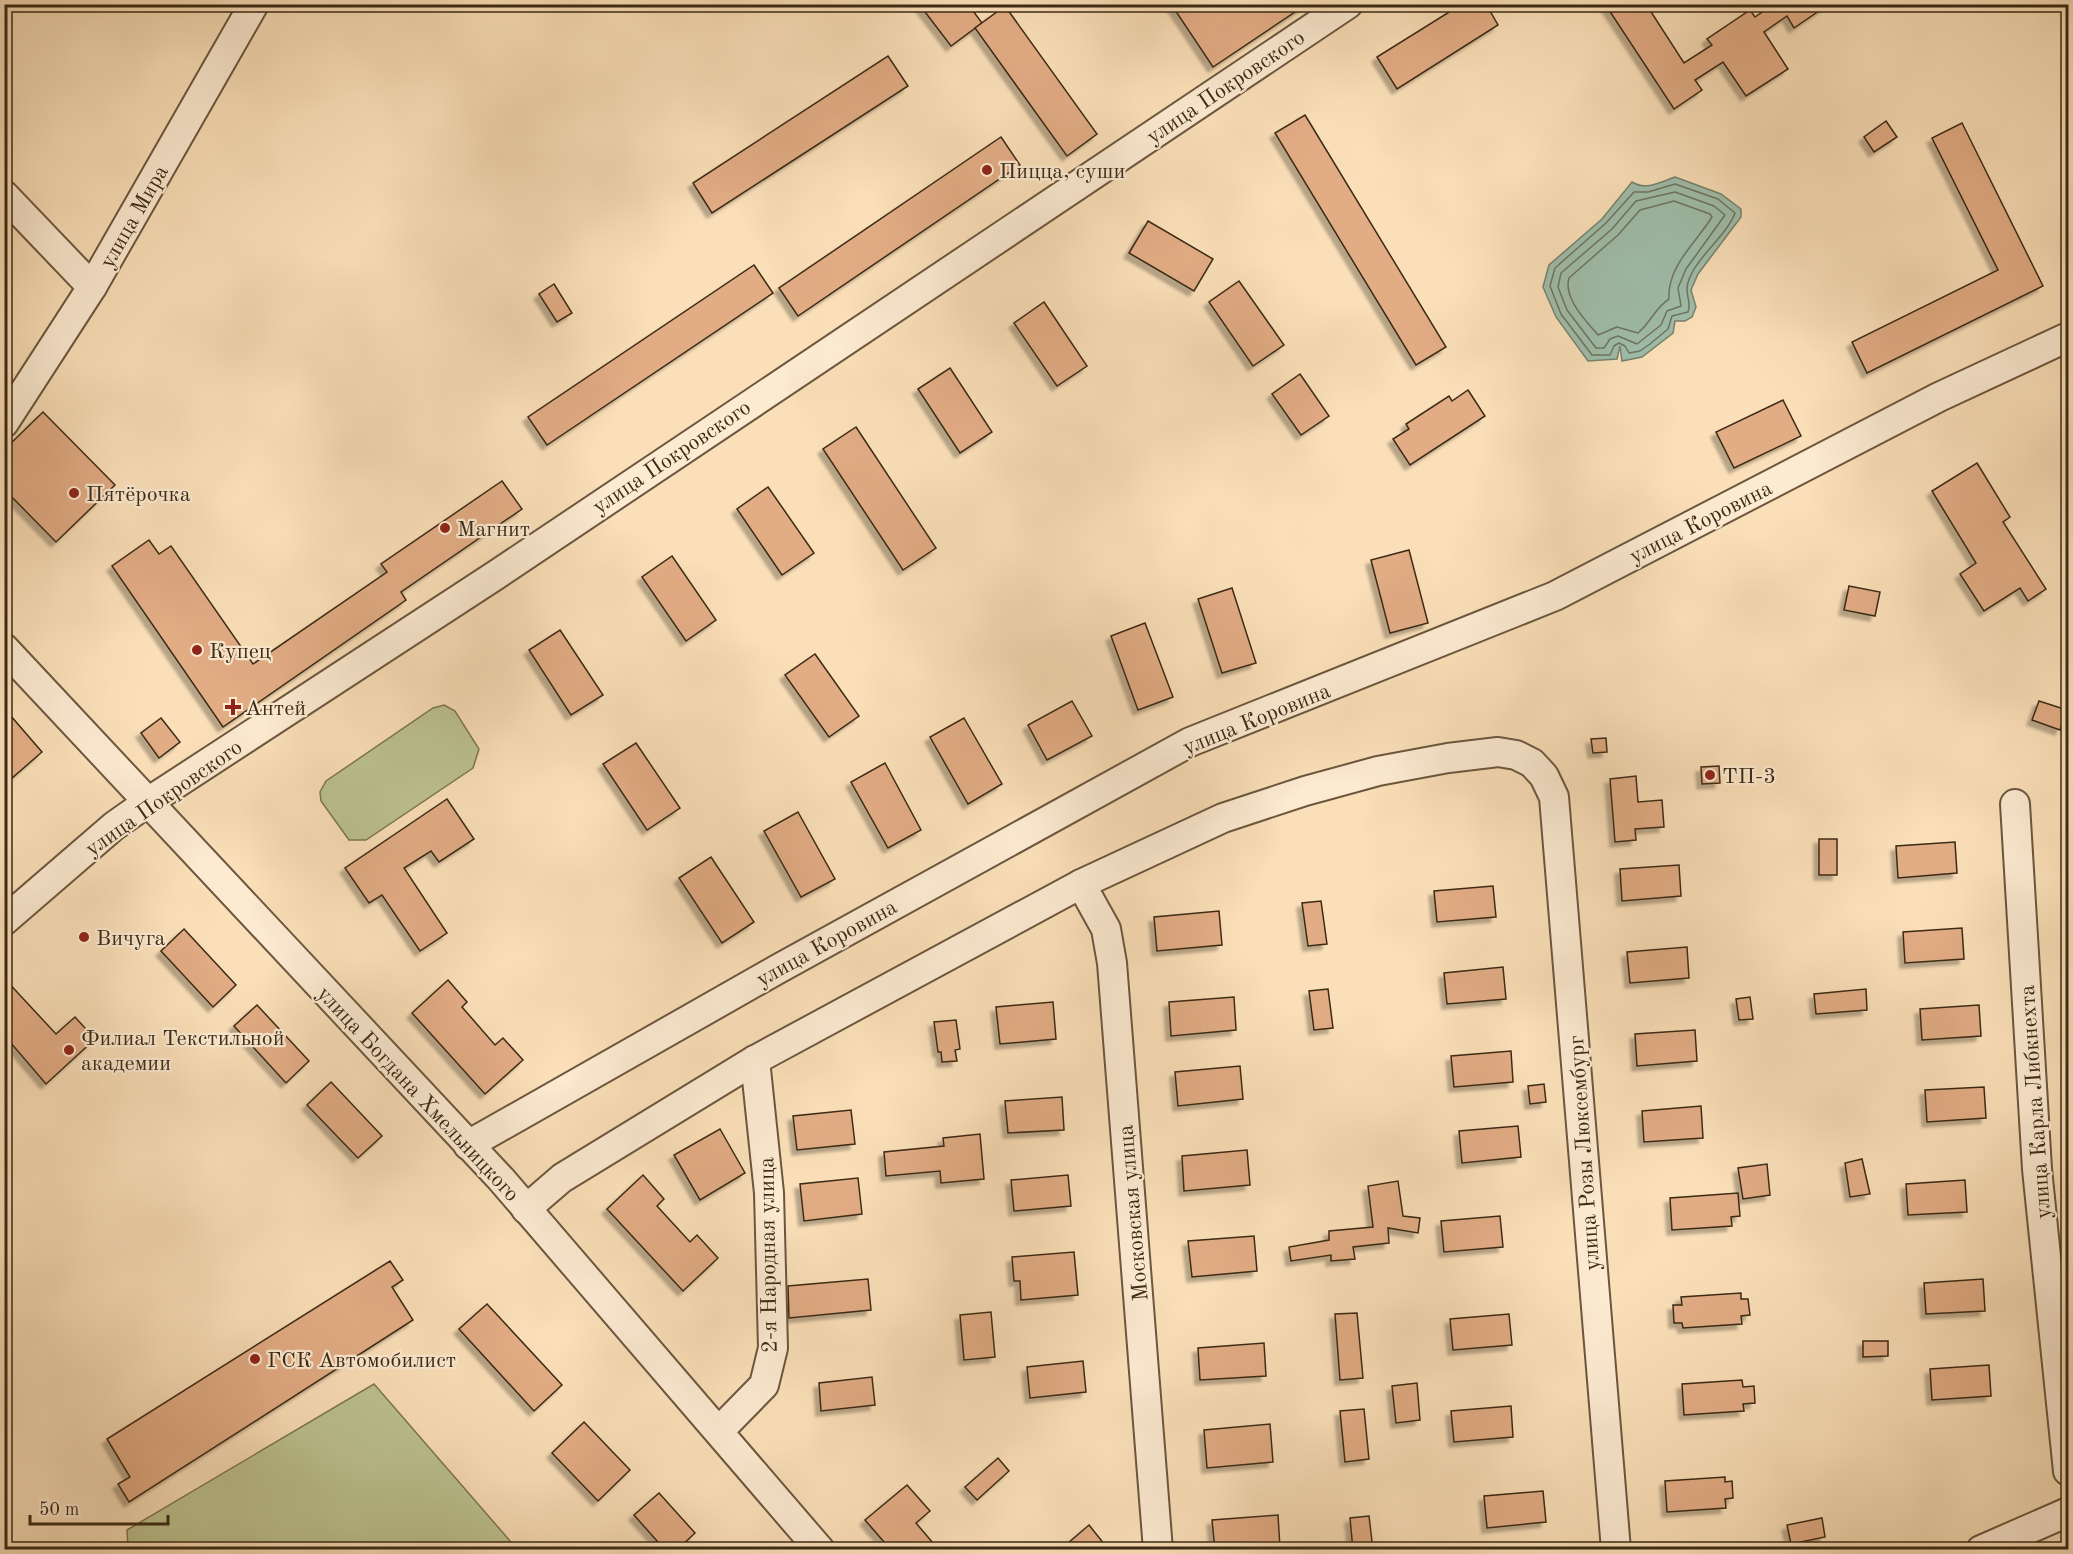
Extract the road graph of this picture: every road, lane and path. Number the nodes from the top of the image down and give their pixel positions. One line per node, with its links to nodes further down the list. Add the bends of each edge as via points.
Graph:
1 (254, 4): 4 (street, улица Мира)
2 (1348, 4): 8 (street, улица Покровского, via 496,575)
3 (4, 195): 4 (street)
4 (92, 287): 6 (street, улица Мира)
5 (2068, 337): 13 (street, улица Коровина, via 1939,397 1555,596 1190,742)
6 (4, 423)
7 (4, 648): 8 (street, улица Богдана Хмельницкого)
8 (148, 802): 11 (street, улица Покровского, via 114,826); 13 (street, улица Богдана Хмельницкого)
9 (2015, 804): 16 (street, улица Карла Либкнехта, via 2037,1169)
10 (1081, 884): 12 (street); 19 (street, Московская улица, via 1106,929 1112,963); 20 (street, улица Розы Люксембург, via 1223,818 1357,777 1498,752 1532,763 1544,776 1554,797)
11 (4, 921)
12 (756, 1060): 14 (street, via 562,1178); 15 (street, 2-я Народная улица, via 769,1193 773,1348 764,1385)
13 (468, 1145): 14 (street, улица Богдана Хмельницкого)
14 (526, 1209): 15 (street, улица Богдана Хмельницкого)
15 (719, 1431): 18 (street, улица Богдана Хмельницкого)
16 (2068, 1471)
17 (2068, 1512): 21 (street)
18 (820, 1550)
19 (1158, 1550)
20 (1616, 1550)
21 (1981, 1550)

